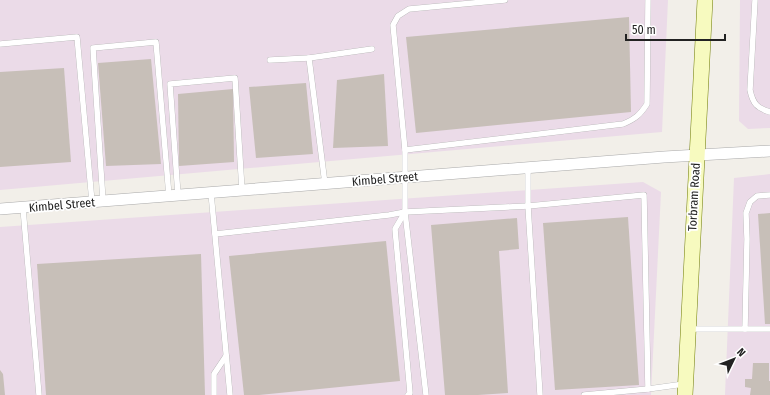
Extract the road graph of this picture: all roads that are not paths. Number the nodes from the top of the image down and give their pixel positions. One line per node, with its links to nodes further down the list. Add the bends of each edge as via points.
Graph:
1 (505, 0): 10 (lane, via 408,9 398,16 393,25)
2 (648, 0): 10 (lane, via 647,104 634,120 623,124)
3 (705, 0): 12 (main road, Torbram Road)
4 (755, 0): 9 (lane, via 750,90 752,100 761,109)
5 (0, 44): 20 (lane, via 77,37)
6 (372, 49): 7 (lane)
7 (308, 58): 8 (lane); 15 (lane)
8 (270, 60)
9 (770, 112)
10 (405, 150): 14 (lane)
11 (770, 151): 12 (street, Kimbel Street)
12 (696, 154): 13 (street, Kimbel Street); 28 (main road, Torbram Road)
13 (528, 167): 14 (street, Kimbel Street); 21 (lane)
14 (405, 177): 15 (street, Kimbel Street); 24 (lane)
15 (325, 184): 16 (street, Kimbel Street)
16 (242, 190): 17 (street, Kimbel Street); 19 (lane, via 236,78 170,84)
17 (211, 193): 19 (street, Kimbel Street); 25 (lane)
18 (770, 195): 26 (lane, via 757,196 750,202 746,213)
19 (173, 196): 20 (street, Kimbel Street); 20 (lane, via 156,42 93,48)
20 (98, 202): 22 (street, Kimbel Street)
21 (528, 206): 24 (lane); 30 (lane, via 644,195); 37 (lane)
22 (23, 208): 23 (street, Kimbel Street); 32 (lane)
23 (0, 209)
24 (405, 212): 25 (lane); 35 (lane, via 395,229 410,393); 36 (lane)
25 (214, 234): 29 (lane)
26 (745, 329): 27 (lane); 28 (lane)
27 (770, 329)
28 (687, 330): 31 (main road, Torbram Road)
29 (226, 356): 33 (lane, via 214,374); 34 (lane)
30 (648, 389): 31 (lane); 38 (lane)
31 (685, 390)
32 (39, 395)
33 (214, 395)
34 (230, 395)
35 (408, 395)
36 (426, 395)
37 (540, 395)
38 (584, 395)

